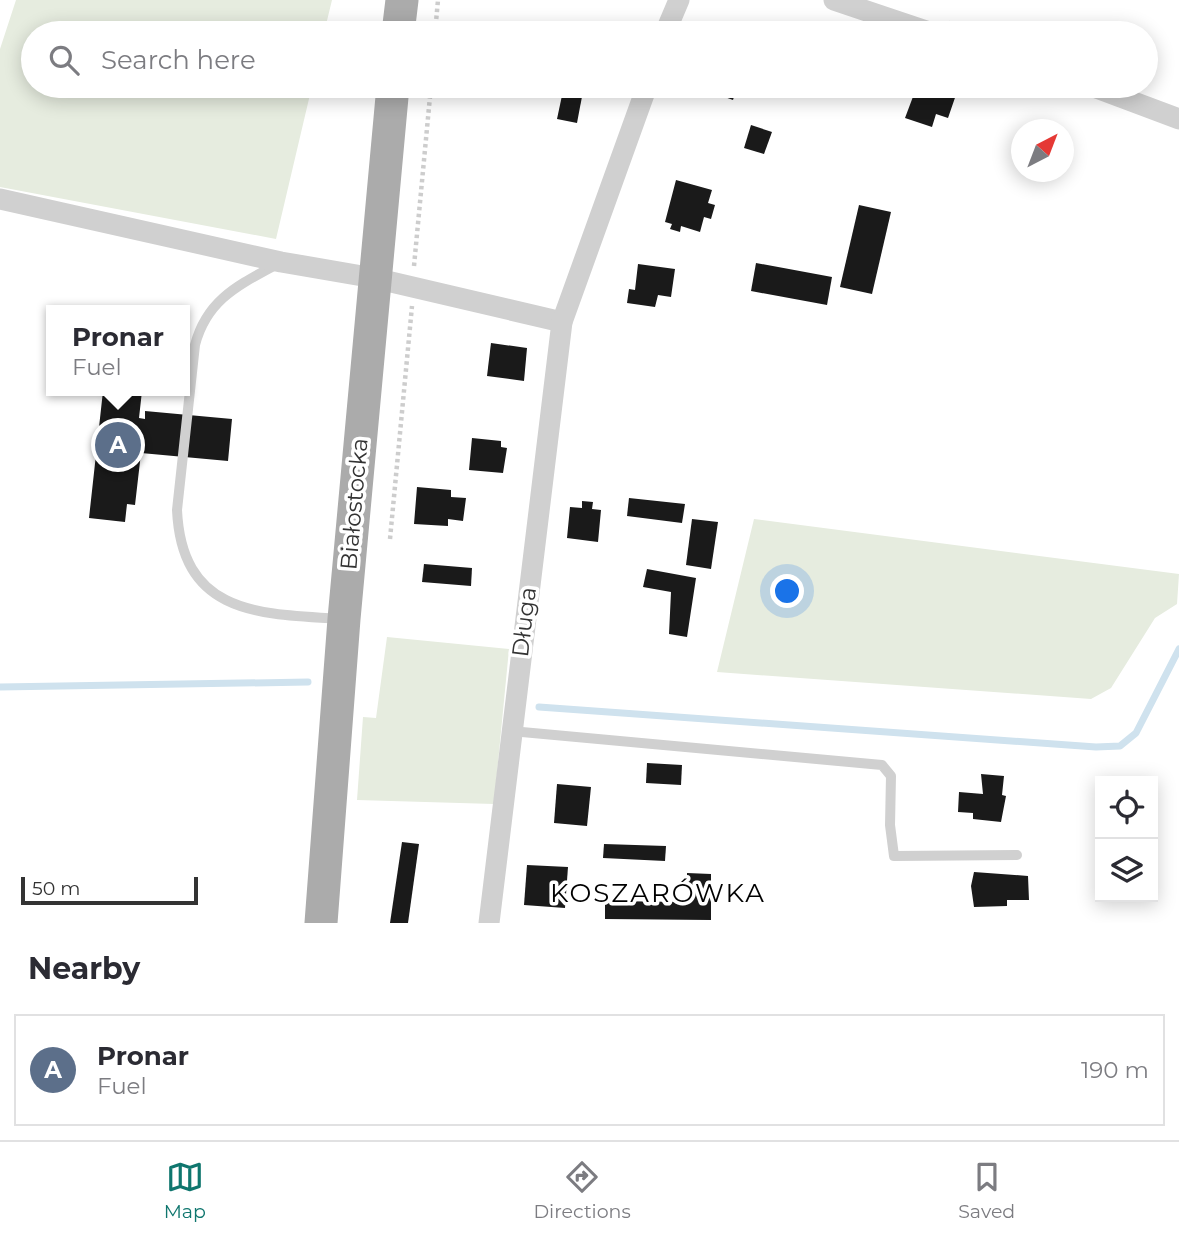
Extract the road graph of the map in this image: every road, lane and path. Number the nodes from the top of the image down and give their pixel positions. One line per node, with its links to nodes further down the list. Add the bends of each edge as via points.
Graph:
1 (402, 0): 5 (main road)
2 (438, 0): 6 (path)
3 (680, 0): 7 (street)
4 (834, 0): 8 (street)
5 (399, 21)
6 (436, 21)
7 (670, 21)
8 (896, 21)
9 (392, 98): 16 (main road, Białostocka)
10 (429, 98): 17 (path)
11 (642, 98): 18 (street, Długa)
12 (1123, 98): 13 (street)
13 (1179, 119)
14 (0, 200): 15 (street)
15 (281, 262): 16 (street); 19 (lane, via 236,286 201,322)
16 (374, 278): 17 (street); 22 (main road, Białostocka)
17 (414, 288): 18 (street); 21 (path)
18 (562, 322): 23 (street, Długa)
19 (190, 391)
20 (189, 396): 22 (lane, via 177,510 178,536 196,577 241,608)
21 (390, 539)
22 (344, 619): 25 (main road, Białostocka)
23 (511, 731): 24 (lane, via 882,765 891,776 894,856); 26 (street, Długa)
24 (1017, 855)
25 (321, 923)
26 (489, 923)

